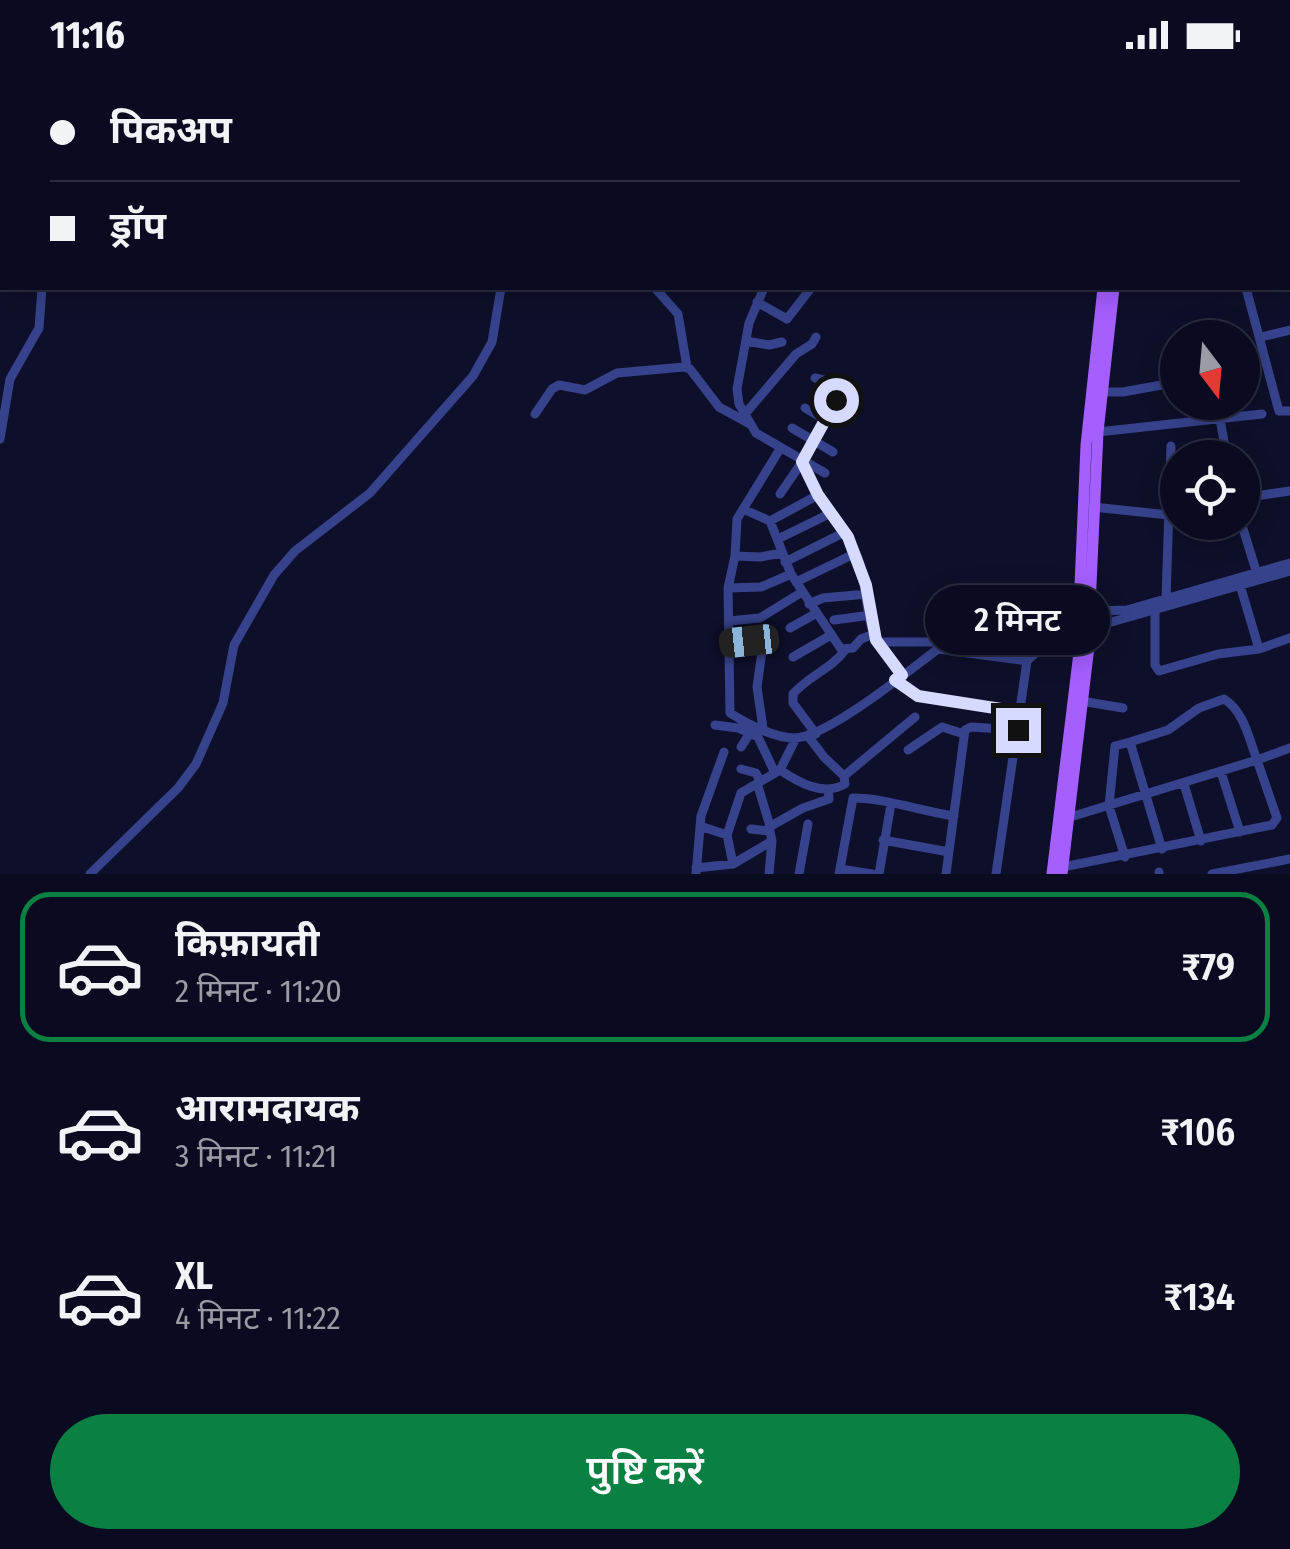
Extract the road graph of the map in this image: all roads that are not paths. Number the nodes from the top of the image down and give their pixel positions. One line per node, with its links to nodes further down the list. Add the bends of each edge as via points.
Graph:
1 (42, 290): 29 (street, via 39,328 10,379)
2 (501, 290): 126 (street, via 494,334 473,376 370,492 274,575 234,644 223,703 196,764)
3 (657, 290): 15 (street, via 678,314)
4 (763, 290): 9 (street)
5 (810, 290): 9 (street, via 788,320)
6 (1104, 290): 61 (main road, via 1086,445)
7 (1114, 290): 18 (main road)
8 (1247, 290): 12 (street)
9 (757, 302): 13 (street)
10 (1290, 330): 12 (street)
11 (816, 337): 22 (street)
12 (1261, 337): 20 (street, via 1277,404)
13 (746, 341): 14 (street); 22 (street, via 737,389)
14 (782, 342)
15 (687, 367): 21 (street, via 613,374 585,390 558,385); 25 (street, via 719,407)
16 (815, 378): 24 (street, via 838,384)
17 (1160, 385): 18 (street)
18 (1102, 392): 28 (main road)
19 (805, 408): 24 (street)
20 (1290, 412)
21 (535, 414)
22 (744, 414): 25 (street)
23 (1220, 420): 28 (street); 30 (street)
24 (826, 422): 27 (street); 31 (street)
25 (750, 424): 32 (street)
26 (792, 428): 31 (street)
27 (839, 431)
28 (1098, 432): 40 (main road)
29 (0, 439)
30 (1224, 440)
31 (816, 442): 33 (street); 34 (street)
32 (780, 449): 34 (street); 42 (street)
33 (834, 452)
34 (802, 462): 35 (street); 37 (street); 38 (street)
35 (826, 473)
36 (1290, 491): 39 (street)
37 (780, 494)
38 (818, 495): 43 (street); 44 (street)
39 (1260, 495)
40 (1093, 508): 41 (street); 61 (main road)
41 (1160, 508)
42 (744, 510): 44 (street); 50 (street, via 737,519)
43 (832, 513): 45 (street); 46 (street)
44 (770, 521): 46 (street)
45 (845, 532): 49 (street); 51 (street)
46 (778, 540): 51 (street)
47 (1170, 540): 59 (street)
48 (1246, 540): 54 (street)
49 (856, 553): 55 (street); 58 (street)
50 (735, 556): 51 (street); 57 (street)
51 (787, 558): 55 (street)
52 (1290, 563): 54 (street)
53 (1290, 571): 54 (street)
54 (1257, 576): 56 (street); 59 (street)
55 (798, 582): 57 (street); 60 (street); 64 (street, via 760,618)
56 (1240, 585): 62 (street); 77 (street)
57 (728, 588): 64 (street)
58 (868, 594): 60 (street); 63 (street)
59 (1166, 599): 61 (street, via 1127,610)
60 (814, 605): 67 (street); 69 (street)
61 (1086, 610): 66 (street); 68 (main road, via 1098,621); 68 (main road, via 1076,620)
62 (1155, 610): 68 (street); 77 (street, via 1159,671)
63 (871, 616): 65 (street); 70 (street)
64 (729, 620): 73 (street)
65 (834, 620)
66 (1049, 624): 68 (street); 72 (street, via 1012,622); 80 (street)
67 (790, 628)
68 (1089, 628): 82 (main road); 125 (main road)
69 (830, 634): 76 (street); 79 (street)
70 (874, 634): 75 (street); 76 (street)
71 (1290, 638): 77 (street)
72 (948, 642): 74 (street); 78 (street)
73 (729, 643): 87 (street, via 730,712); 87 (street, via 763,644 756,688)
74 (925, 643): 75 (street); 78 (street)
75 (881, 644): 81 (street)
76 (849, 649): 90 (street, via 793,694)
77 (1259, 649)
78 (934, 652): 80 (street); 81 (street)
79 (793, 656)
80 (1028, 661): 85 (street)
81 (890, 684): 85 (street); 90 (street)
82 (1080, 701): 83 (street); 109 (main road)
83 (1123, 708)
84 (915, 717): 101 (street)
85 (1019, 721): 89 (street, via 970,727); 131 (street)
86 (715, 726): 88 (street)
87 (762, 728): 91 (street)
88 (750, 733): 93 (street); 99 (street)
89 (964, 734): 95 (street, via 942,727); 108 (street)
90 (812, 735): 91 (street); 101 (street)
91 (796, 738): 99 (street)
92 (1130, 742): 97 (street, via 1224,699 1242,720); 105 (street); 107 (street, via 1115,746)
93 (741, 747)
94 (1290, 748): 97 (street)
95 (908, 750)
96 (724, 752): 111 (street)
97 (1256, 760): 100 (street); 113 (street, via 1276,821)
98 (742, 768): 102 (street, via 756,773)
99 (777, 771): 102 (street); 104 (street)
100 (1220, 772): 103 (street); 113 (street)
101 (844, 776): 104 (street, via 843,786)
102 (758, 782): 114 (street); 115 (street, via 743,789)
103 (1184, 784): 105 (street); 117 (street)
104 (828, 789): 114 (street, via 830,798 798,810)
105 (1146, 796): 107 (street); 118 (street)
106 (891, 804): 108 (street); 116 (street); 124 (street, via 853,798)
107 (1109, 806): 109 (street); 120 (street)
108 (954, 816): 119 (street)
109 (1067, 818): 125 (main road)
110 (808, 824): 128 (street)
111 (700, 826): 115 (street); 123 (street)
112 (751, 830): 114 (street)
113 (1240, 832): 117 (street)
114 (770, 833): 122 (street); 127 (street)
115 (727, 836): 122 (street)
116 (882, 840): 119 (street); 129 (street)
117 (1201, 841): 118 (street)
118 (1162, 849): 120 (street)
119 (949, 852): 130 (street)
120 (1124, 857): 125 (street)
121 (1285, 860): 132 (street); 133 (street)
122 (737, 866): 123 (street)
123 (696, 871)
124 (839, 872): 129 (street)
125 (1059, 872)
126 (90, 874)
127 (769, 874)
128 (799, 874)
129 (875, 874)
130 (946, 874)
131 (996, 874)
132 (1212, 874)
133 (1283, 874)

